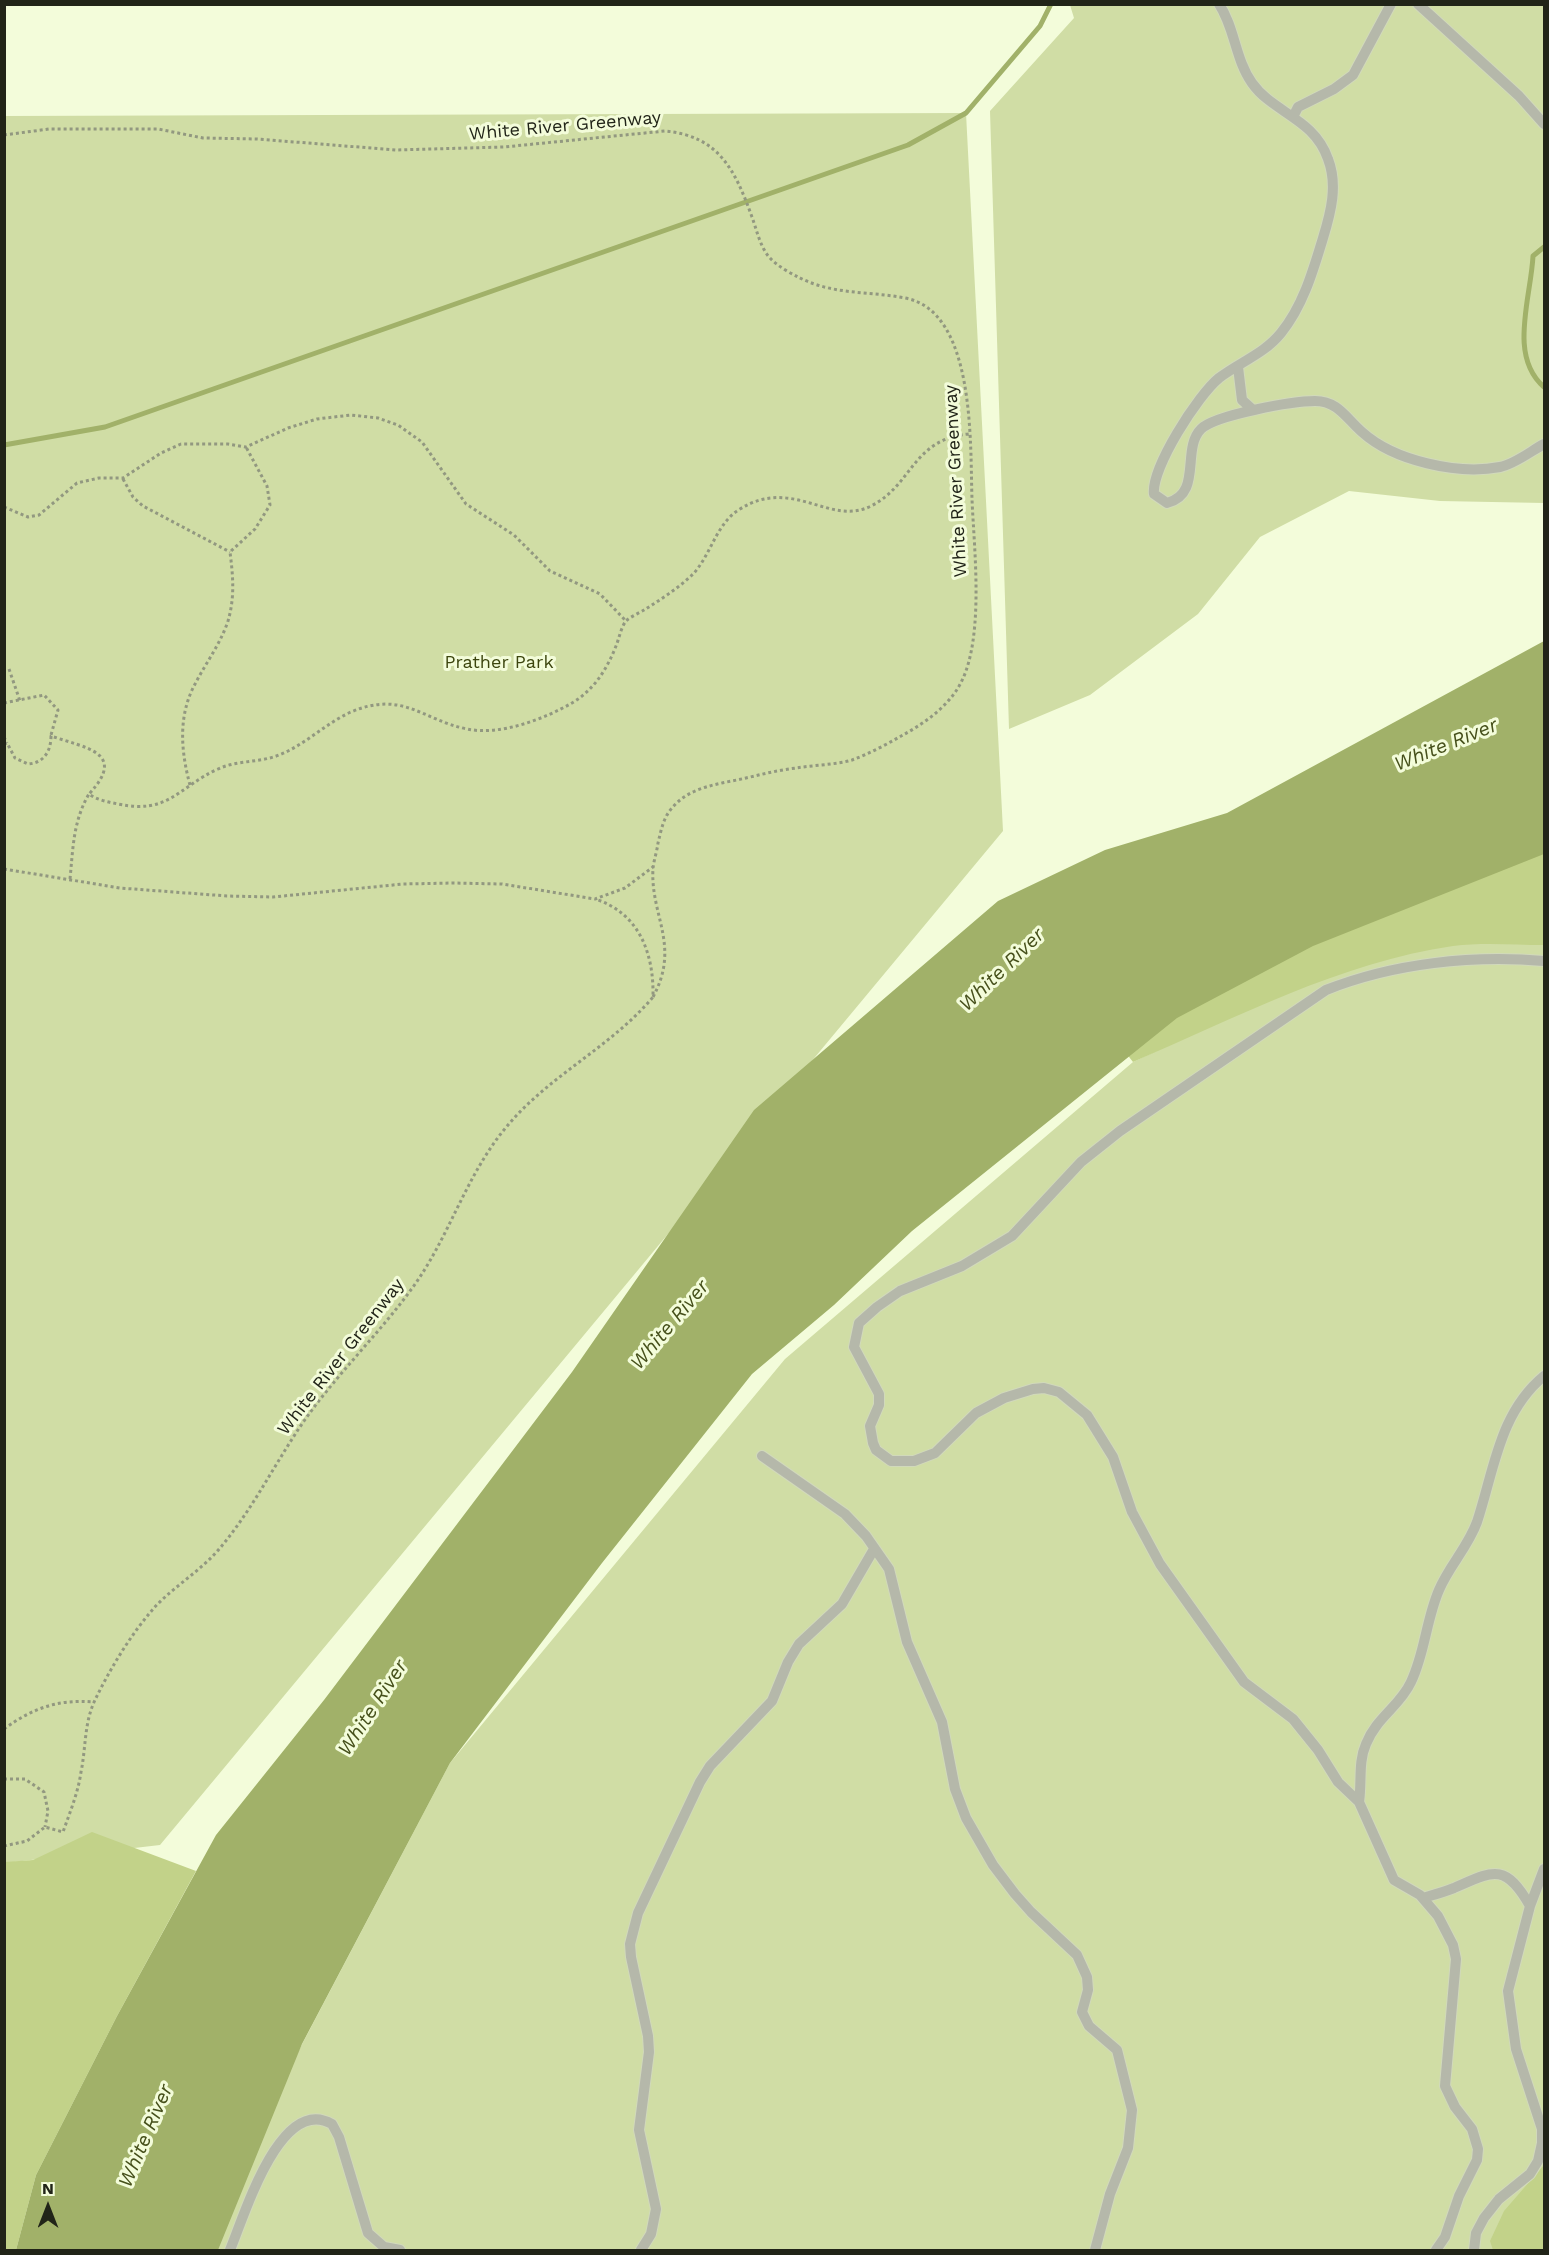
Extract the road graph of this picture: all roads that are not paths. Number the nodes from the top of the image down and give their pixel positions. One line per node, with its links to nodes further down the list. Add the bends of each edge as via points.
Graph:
1 (1219, 4): 4 (lane, via 1252,83)
2 (1391, 4): 4 (lane, via 1353,75 1298,107)
3 (1418, 4): 5 (lane)
4 (1294, 115): 6 (lane, via 1325,149 1333,174 1332,205 1294,315 1267,348)
5 (1545, 124)
6 (1238, 367): 7 (lane, via 1242,400); 7 (lane, via 1221,376 1202,396 1156,474 1154,494 1167,503 1176,501 1188,482 1199,430)
7 (1253, 410): 8 (lane, via 1329,402 1372,440 1435,466 1502,467)
8 (1545, 444)
9 (1545, 961): 13 (lane, via 1470,958 1360,978 1326,990 1120,1131 1081,1162 1012,1236 962,1266 900,1291 859,1323 854,1334 854,1347 879,1394 870,1426 873,1443 891,1461 914,1461 935,1453 976,1413 1018,1393 1044,1388 1073,1402 1087,1415 1113,1457 1132,1512 1160,1564 1244,1682 1293,1719 1338,1782)
10 (1545, 1376): 13 (lane, via 1514,1411 1498,1446 1473,1533 1431,1609 1412,1680 1366,1742 1360,1760)
11 (762, 1456): 12 (lane, via 845,1514)
12 (874, 1549): 19 (lane, via 842,1604 799,1644 772,1701 710,1766 638,1913 630,1944 631,1958 649,2052 639,2130 656,2209 651,2234); 20 (lane, via 889,1569 907,1642 942,1722 955,1789 966,1818 1015,1894 1077,1955 1088,1977 1082,2012 1089,2026 1117,2050 1121,2062 1132,2110 1130,2137)
13 (1359, 1802): 15 (lane, via 1394,1880)
14 (1545, 1869): 16 (lane)
15 (1423, 1898): 16 (lane, via 1492,1873 1514,1882); 21 (lane, via 1453,1945 1456,1959 1445,2086 1472,2129 1478,2149 1445,2237)
16 (1530, 1906): 22 (lane, via 1512,1971 1509,2011 1520,2067 1542,2129 1542,2144 1530,2174 1499,2199 1484,2218 1476,2233)
17 (230, 2250): 18 (lane, via 278,2142 304,2120 313,2118 332,2124 339,2137 368,2233 384,2247)
18 (400, 2250)
19 (641, 2250)
20 (1095, 2250)
21 (1436, 2250)
22 (1474, 2250)

